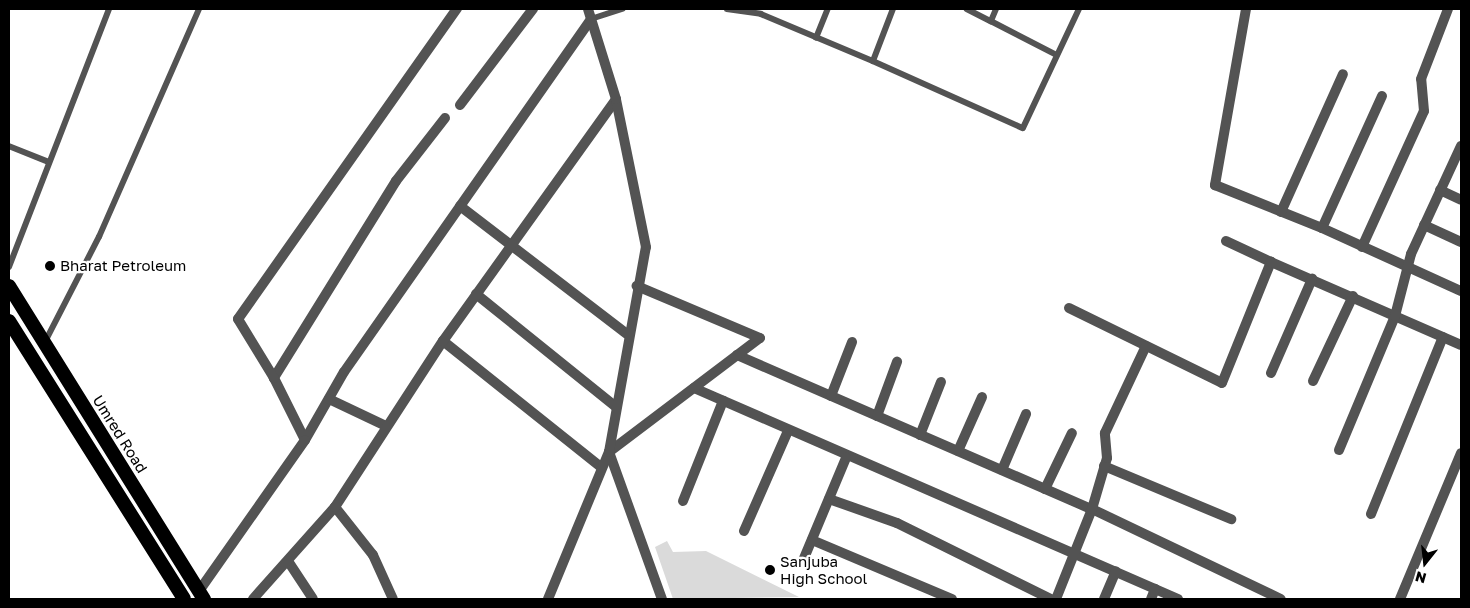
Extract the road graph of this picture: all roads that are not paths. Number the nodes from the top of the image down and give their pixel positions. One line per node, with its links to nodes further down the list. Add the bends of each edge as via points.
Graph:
1 (109, 9): 27 (lane)
2 (199, 9): 54 (lane, via 99,237)
3 (457, 9): 60 (street, via 238,318)
4 (533, 9): 23 (street)
5 (622, 9): 15 (lane)
6 (726, 9): 14 (lane)
7 (828, 9): 17 (lane)
8 (893, 9): 19 (lane)
9 (967, 9): 16 (lane)
10 (996, 9): 16 (lane)
11 (1079, 9): 18 (lane)
12 (1246, 9): 31 (street, via 1215,185)
13 (1448, 9): 37 (street, via 1421,79 1424,111)
14 (753, 11): 17 (lane)
15 (590, 14): 22 (street); 30 (street)
16 (991, 21): 18 (lane)
17 (816, 38): 19 (lane)
18 (1057, 55): 19 (lane, via 1023,128)
19 (873, 61)
20 (1343, 74): 31 (street)
21 (1382, 96): 33 (street)
22 (616, 99): 36 (street); 43 (street, via 646,247)
23 (460, 105)
24 (444, 118): 60 (street, via 396,181)
25 (9, 146): 27 (lane)
26 (1461, 146): 28 (street)
27 (48, 162): 39 (lane)
28 (1440, 190): 29 (street); 32 (street)
29 (1461, 200)
30 (460, 206): 36 (street); 66 (street)
31 (1281, 212): 33 (street)
32 (1424, 225): 35 (street); 40 (street)
33 (1322, 228): 37 (street)
34 (1226, 241): 38 (street)
35 (1461, 242)
36 (510, 244): 45 (street); 50 (street)
37 (1362, 247): 40 (street)
38 (1271, 262): 41 (street); 56 (street, via 1222,383)
39 (9, 267)
40 (1408, 268): 44 (street); 48 (street)
41 (1312, 279): 46 (street); 59 (street)
42 (9, 286): 54 (highway, Umred Road)
43 (637, 286): 50 (street); 57 (street, via 760,338)
44 (1461, 291)
45 (476, 294): 52 (street); 68 (street)
46 (1353, 296): 48 (street); 62 (street)
47 (1068, 308): 56 (street)
48 (1395, 316): 51 (street); 76 (street)
49 (9, 321): 100 (highway)
50 (627, 334): 68 (street)
51 (1444, 337): 55 (street); 89 (street)
52 (443, 341): 71 (street); 82 (street)
53 (852, 342): 64 (street)
54 (43, 344): 98 (highway, Umred Road)
55 (1461, 345)
56 (1146, 346): 81 (street, via 1105,433)
57 (737, 355): 63 (street); 64 (street)
58 (897, 362): 70 (street)
59 (1271, 373)
60 (274, 378): 75 (street)
61 (941, 382): 74 (street)
62 (1313, 382)
63 (694, 388): 67 (street); 78 (street)
64 (831, 396): 70 (street)
65 (982, 397): 77 (street)
66 (329, 398): 71 (street); 75 (street)
67 (723, 401): 72 (street); 86 (street)
68 (615, 406): 78 (street)
69 (1026, 414): 83 (street)
70 (877, 416): 74 (street)
71 (386, 426): 87 (street)
72 (788, 431): 80 (street); 91 (street)
73 (1072, 433): 84 (street)
74 (920, 435): 77 (street)
75 (306, 440): 98 (street)
76 (1339, 450)
77 (958, 451): 83 (street)
78 (608, 452): 82 (street); 105 (street)
79 (1461, 454): 113 (street)
80 (846, 458): 85 (street); 93 (street)
81 (1104, 466): 88 (street); 90 (street)
82 (602, 468): 104 (street)
83 (1002, 470): 84 (street)
84 (1045, 489): 88 (street)
85 (829, 499): 92 (street); 107 (street, via 897,523)
86 (683, 501)
87 (335, 507): 94 (street); 103 (street, via 372,555)
88 (1092, 509): 93 (street); 99 (street)
89 (1371, 514)
90 (1231, 519)
91 (744, 532)
92 (812, 540): 95 (street); 106 (street)
93 (1076, 552): 96 (street); 108 (street)
94 (288, 561): 101 (street); 102 (street)
95 (802, 563)
96 (1116, 571): 97 (street); 109 (street)
97 (1155, 589): 110 (street); 111 (street)
98 (202, 595)
99 (1267, 595): 112 (street)
100 (184, 599)
101 (253, 599)
102 (313, 599)
103 (393, 599)
104 (548, 599)
105 (662, 599)
106 (952, 599)
107 (1052, 599)
108 (1056, 599)
109 (1104, 599)
110 (1151, 599)
111 (1178, 599)
112 (1281, 599)
113 (1400, 599)

